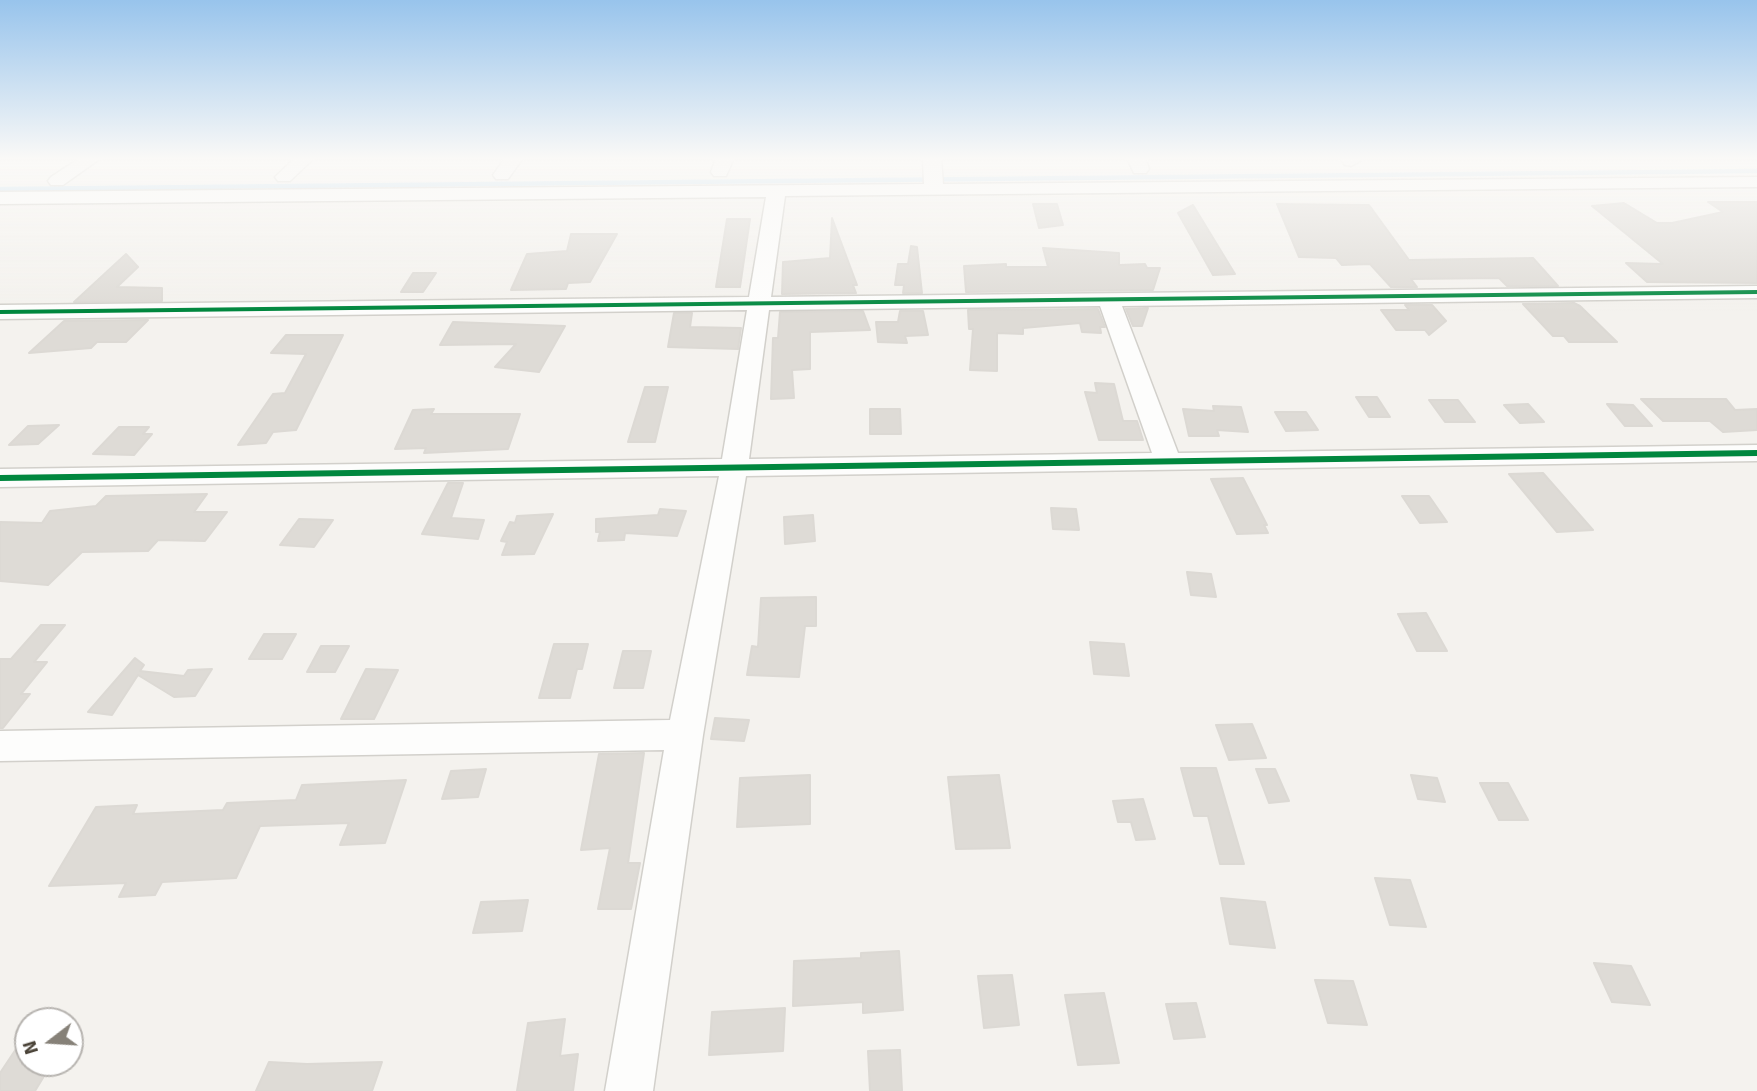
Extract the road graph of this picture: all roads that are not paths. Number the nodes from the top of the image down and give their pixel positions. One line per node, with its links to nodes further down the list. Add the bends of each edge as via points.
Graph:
1 (773, 209): 4 (street)
2 (1757, 292): 3 (street)
3 (1109, 300): 4 (street); 7 (street)
4 (757, 304): 5 (street); 8 (street)
5 (0, 312)
6 (1757, 453): 7 (street)
7 (1168, 461): 8 (street)
8 (734, 468): 9 (street); 10 (street)
9 (0, 478)
10 (685, 735): 11 (street); 12 (street)
11 (0, 746)
12 (629, 1091)

